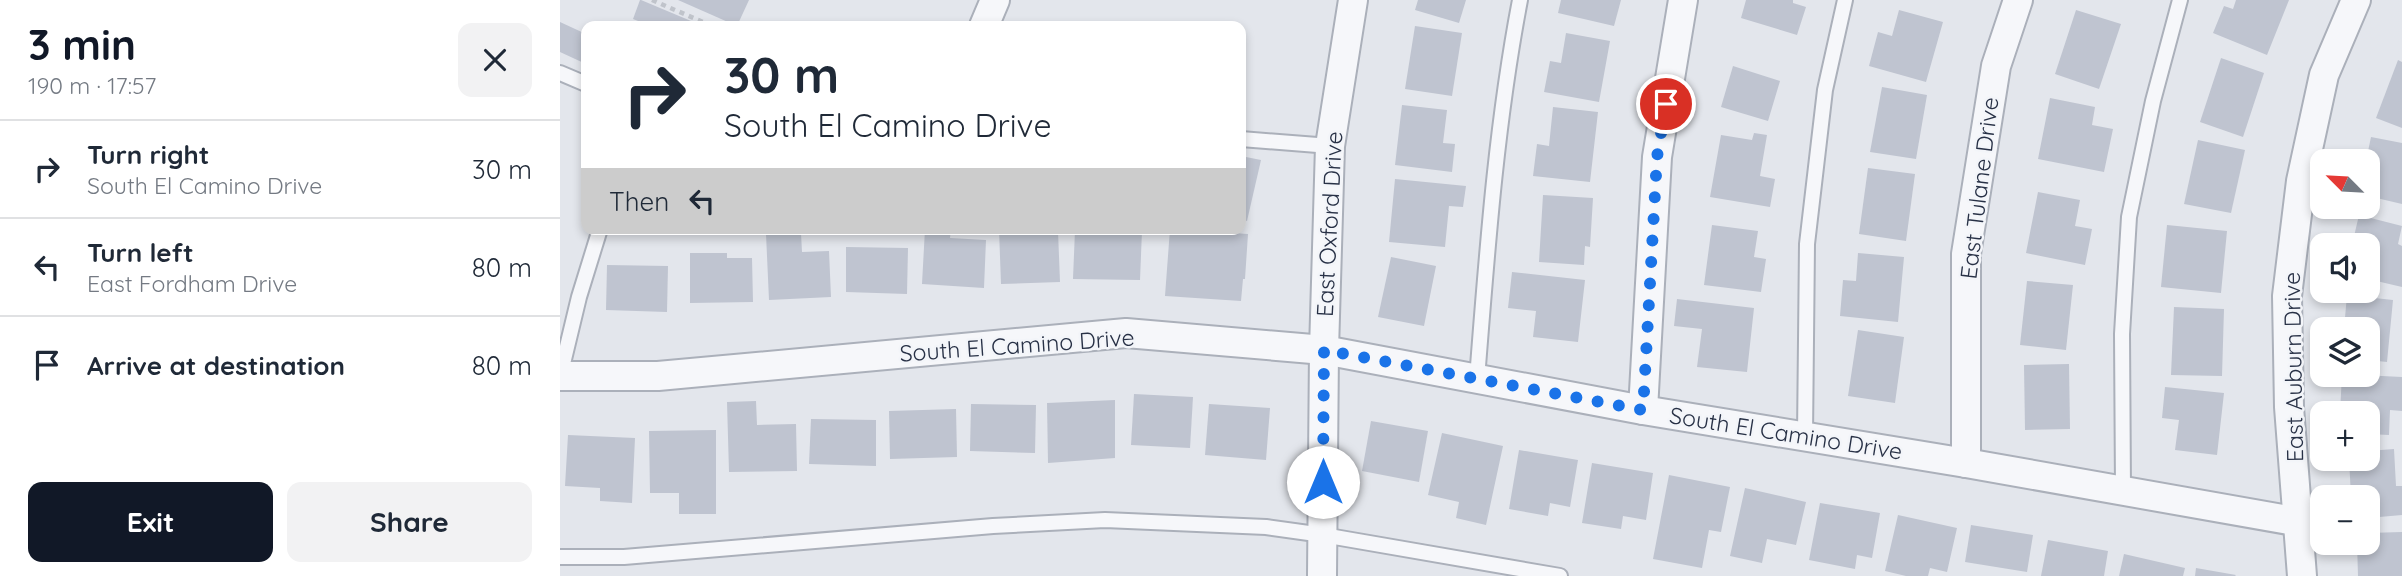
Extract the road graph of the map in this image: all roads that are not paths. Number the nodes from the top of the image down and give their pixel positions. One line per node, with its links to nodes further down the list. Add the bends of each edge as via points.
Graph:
1 (995, 0): 9 (street)
2 (1353, 0): 13 (street, East Oxford Drive)
3 (1520, 0): 17 (lane, via 1495,168)
4 (1683, 0): 18 (street, via 1657,157)
5 (1844, 0): 19 (lane, via 1825,90 1807,244)
6 (2018, 0): 20 (street, East Tulane Drive, via 1996,66 1966,254)
7 (2180, 0): 21 (lane, via 2152,101 2129,217 2122,334)
8 (2356, 0): 22 (street, East Auburn Drive, via 2324,75 2301,181 2287,296 2289,407)
9 (986, 21)
10 (560, 73): 11 (lane)
11 (581, 82)
12 (1246, 139): 13 (lane)
13 (1330, 146): 15 (street, East Oxford Drive)
14 (598, 235): 16 (lane)
15 (1324, 350): 16 (street, South El Camino Drive, via 1126,333 658,376); 17 (street, South El Camino Drive); 23 (street, East Oxford Drive)
16 (560, 376)
17 (1477, 379): 18 (street, South El Camino Drive)
18 (1643, 410): 19 (street, South El Camino Drive)
19 (1805, 436): 20 (street, South El Camino Drive)
20 (1966, 463): 21 (street, South El Camino Drive)
21 (2123, 491): 22 (street, South El Camino Drive)
22 (2300, 522): 27 (street, East Auburn Drive)
23 (1323, 535): 24 (lane, via 1266,527 1105,520); 25 (street, East Oxford Drive); 26 (lane)
24 (560, 558)
25 (1322, 576)
26 (1560, 576)
27 (2302, 576)

